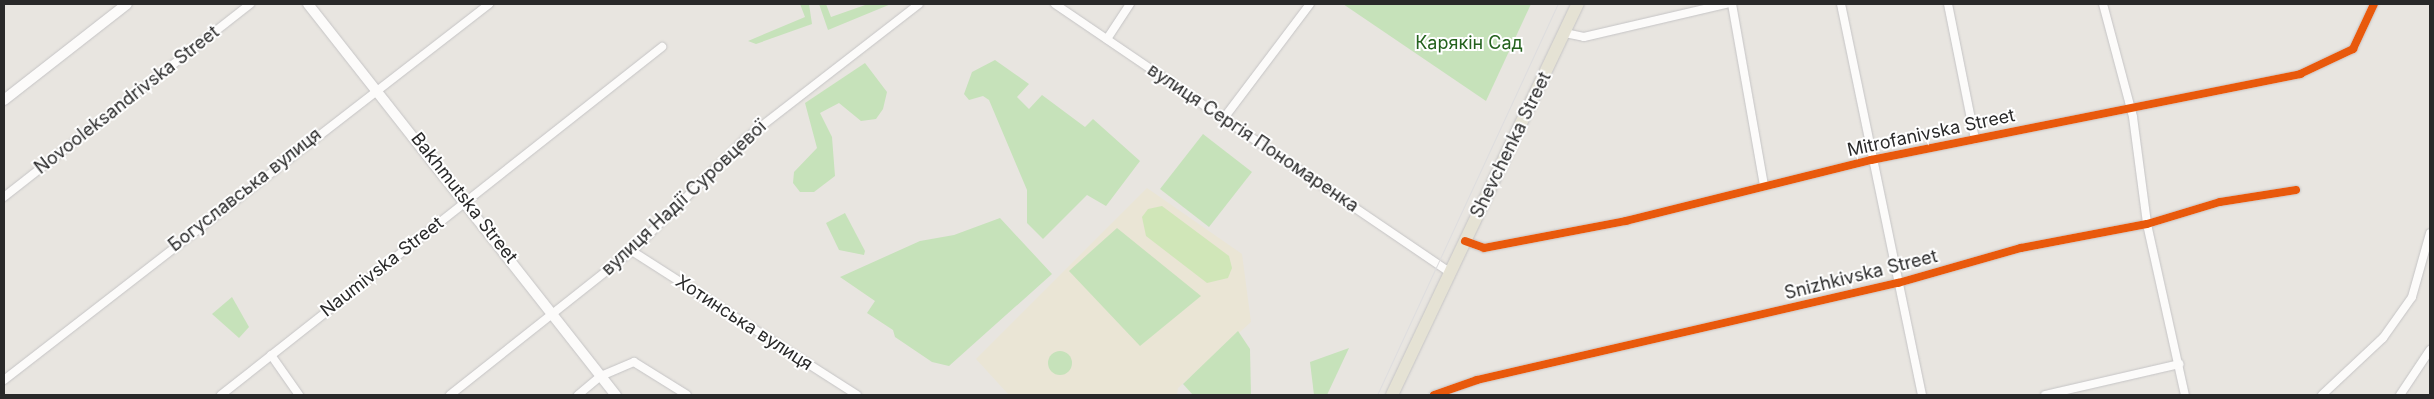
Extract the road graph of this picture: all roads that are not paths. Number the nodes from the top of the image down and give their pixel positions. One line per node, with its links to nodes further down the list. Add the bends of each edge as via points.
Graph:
1 (127, 4): 20 (street)
2 (250, 4): 27 (street, Novooleksandrivska Street)
3 (308, 4): 19 (street, Bakhmutska Street)
4 (489, 4): 19 (street, Богуславська вулиця)
5 (919, 4): 32 (street, вулиця Надії Суровцевої, via 745,139)
6 (1055, 4): 17 (street, вулиця Сергія Пономаренка)
7 (1130, 4): 17 (street)
8 (1310, 4): 22 (street)
9 (1578, 4): 16 (main road, Shevchenka Street)
10 (1726, 4): 16 (street, via 1584,37)
11 (1732, 4): 25 (street)
12 (1841, 4): 24 (street)
13 (1948, 4): 23 (street)
14 (2103, 4): 21 (street)
15 (2374, 4): 21 (street, Mitrofanivska Street, via 2353,49 2338,59 2300,74)
16 (1565, 33): 31 (main road, Shevchenka Street)
17 (1107, 39): 22 (street, вулиця Сергія Пономаренка)
18 (662, 47): 28 (street, Naumivska Street)
19 (376, 87): 28 (street, Bakhmutska Street); 40 (street, Богуславська вулиця)
20 (4, 100)
21 (2129, 107): 23 (street, Mitrofanivska Street); 29 (street)
22 (1224, 118): 33 (street, вулиця Сергія Пономаренка)
23 (1974, 139): 24 (street, Mitrofanivska Street)
24 (1871, 160): 25 (street, Mitrofanivska Street); 34 (street)
25 (1764, 185): 31 (street, Mitrofanivska Street, via 1626,221 1484,248)
26 (2296, 190): 29 (street, Snizhkivska Street, via 2220,202)
27 (4, 197)
28 (467, 200): 35 (street, Bakhmutska Street); 37 (street, Naumivska Street)
29 (2147, 224): 34 (street, Snizhkivska Street, via 2021,248); 38 (street)
30 (2430, 233): 53 (street, via 2412,297 2383,338)
31 (1465, 240): 33 (main road, Shevchenka Street)
32 (632, 251): 35 (street, вулиця Надії Суровцевої); 47 (street, Хотинська вулиця)
33 (1450, 272): 48 (main road, Shevchenka Street)
34 (1898, 284): 49 (street, Snizhkivska Street, via 1477,380); 50 (street)
35 (553, 314): 39 (street, Bakhmutska Street); 43 (street, вулиця Надії Суровцевої)
36 (2430, 350): 54 (street)
37 (271, 355): 41 (street, Naumivska Street); 42 (street)
38 (2180, 364): 51 (street); 52 (street)
39 (601, 376): 44 (street); 45 (street, Bakhmutska Street); 46 (street, via 634,362)
40 (4, 380)
41 (221, 395)
42 (299, 395)
43 (450, 395)
44 (578, 395)
45 (616, 395)
46 (687, 395)
47 (857, 395)
48 (1392, 395)
49 (1434, 395)
50 (1922, 395)
51 (2045, 395)
52 (2186, 395)
53 (2322, 395)
54 (2400, 395)

